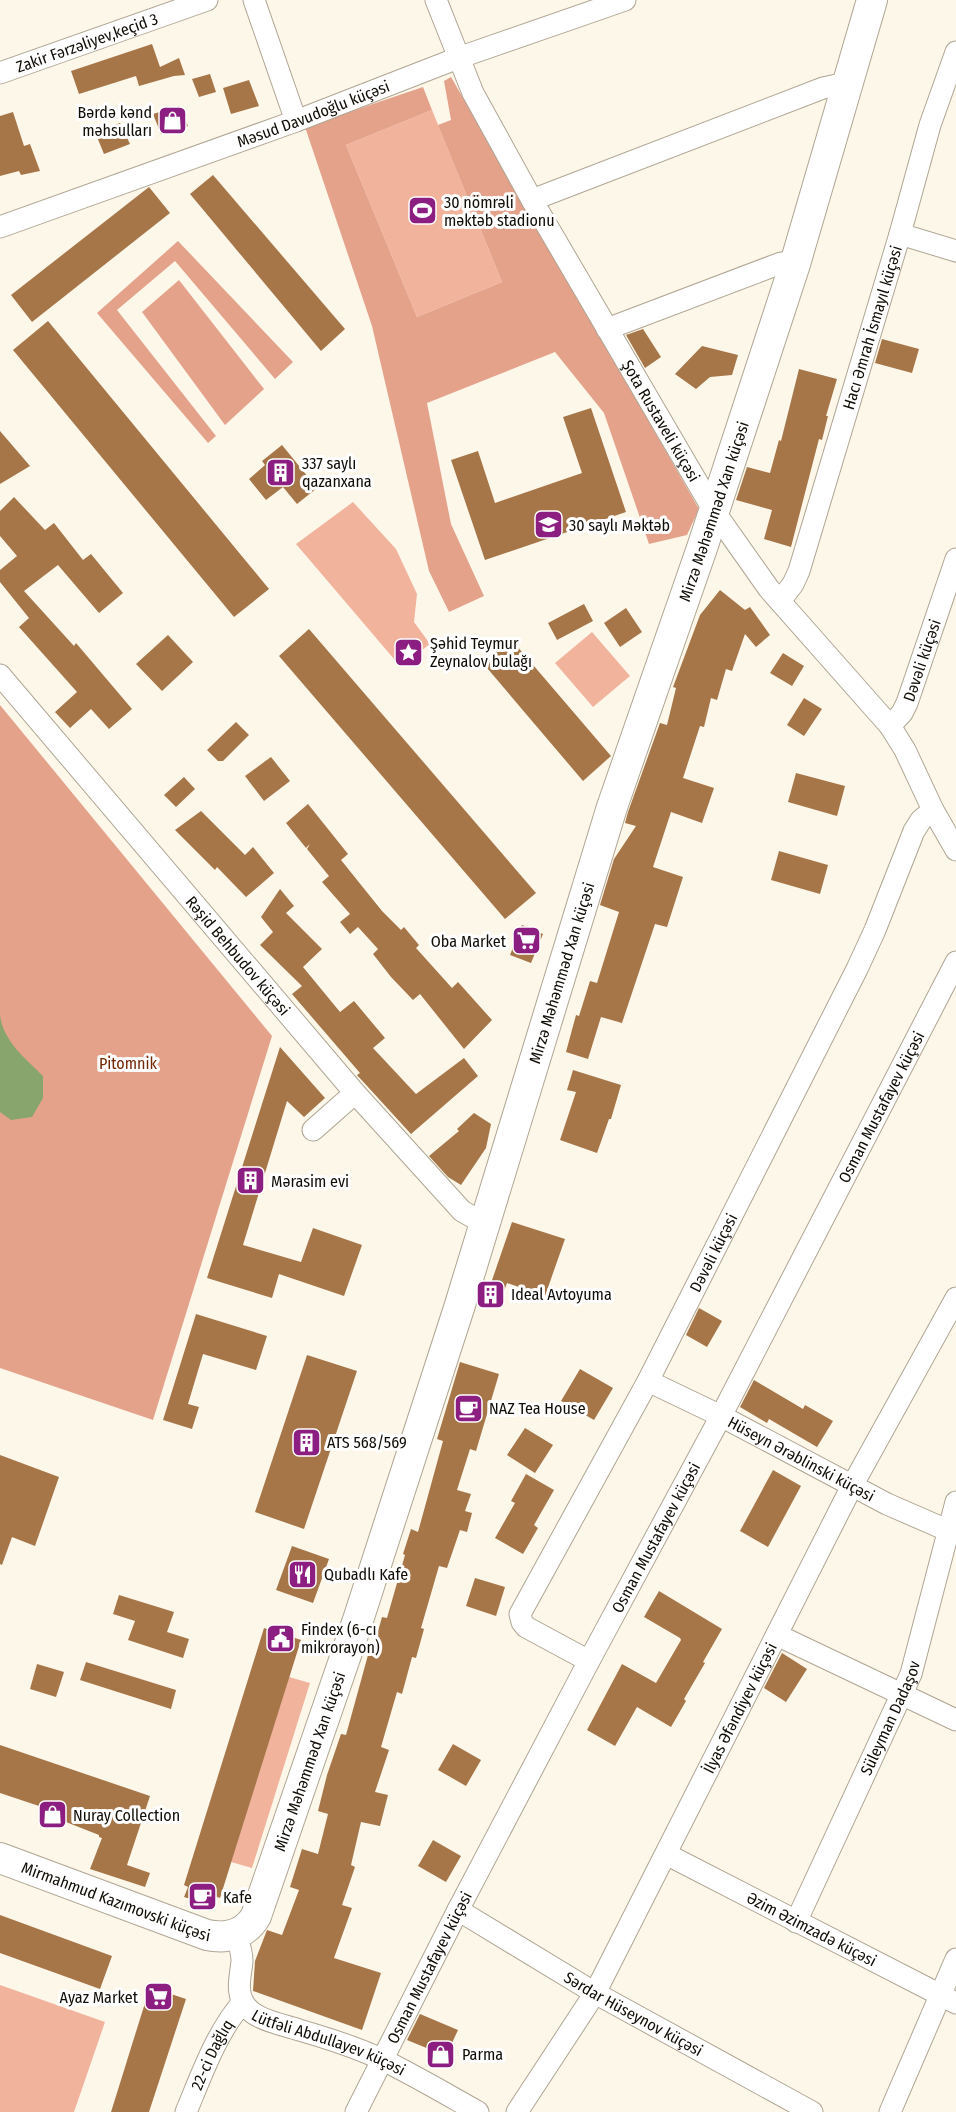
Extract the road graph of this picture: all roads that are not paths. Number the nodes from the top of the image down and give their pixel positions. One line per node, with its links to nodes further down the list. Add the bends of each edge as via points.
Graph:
1 (207, 0): 8 (street, Zakir Fərzəliyev,keçid 3)
2 (254, 0): 10 (street)
3 (436, 0): 7 (street, Şota Rustaveli küçəsi)
4 (625, 0): 7 (street, Məsud Davudoğlu küçəsi)
5 (872, 0): 9 (street, Mirzə Məhəmməd Xan küçəsi)
6 (956, 52): 13 (street, Hacı Əmrah İsmayıl küçəsi, via 930,124)
7 (458, 58): 10 (street, Məsud Davudoğlu küçəsi); 11 (street, Şota Rustaveli küçəsi)
8 (0, 73)
9 (848, 86): 11 (street, via 823,88); 15 (street, Mirzə Məhəmməd Xan küçəsi)
10 (296, 121): 12 (street, Məsud Davudoğlu küçəsi)
11 (532, 200): 16 (street, Şota Rustaveli küçəsi)
12 (0, 227)
13 (900, 234): 14 (street); 19 (street, Hacı Əmrah İsmayıl küçəsi, via 799,571)
14 (956, 251)
15 (795, 264): 16 (street, via 781,263); 17 (street, Mirzə Məhəmməd Xan küçəsi)
16 (608, 329): 17 (street, Şota Rustaveli küçəsi)
17 (714, 511): 19 (street, Şota Rustaveli küçəsi); 27 (street, Mirzə Məhəmməd Xan küçəsi, via 612,807)
18 (956, 559): 21 (street, Dəvəli küçəsi, via 907,703)
19 (780, 601): 21 (street, Şota Rustaveli küçəsi)
20 (0, 675): 25 (street, Rəşid Behbudov küçəsi)
21 (891, 726): 22 (street, Şota Rustaveli küçəsi)
22 (933, 810): 23 (street, Şota Rustaveli küçəsi); 29 (street, Dəvəli küçəsi, via 914,831 857,969)
23 (956, 850)
24 (956, 962): 30 (street, Osman Mustafayev küçəsi)
25 (355, 1093): 26 (street); 27 (street, Rəşid Behbudov küçəsi, via 462,1211)
26 (314, 1130)
27 (484, 1224): 42 (street, Mirzə Məhəmməd Xan küçəsi, via 358,1620 256,1916 246,1930)
28 (956, 1298): 31 (street, İlyas Əfəndiyev küçəsi)
29 (648, 1381): 30 (street, Hüseyn Ərəblinski küçəsi); 35 (street, Dəvəli küçəsi, via 520,1614 526,1627)
30 (721, 1416): 31 (street, Hüseyn Ərəblinski küçəsi); 35 (street, Osman Mustafayev küçəsi)
31 (852, 1485): 33 (street, Hüseyn Ərəblinski küçəsi); 34 (street, İlyas Əfəndiyev küçəsi)
32 (956, 1502): 33 (street, Süleyman Dadaşov)
33 (952, 1533): 36 (street, Süleyman Dadaşov)
34 (777, 1635): 36 (street); 38 (street, İlyas Əfəndiyev küçəsi)
35 (589, 1661): 40 (street, Osman Mustafayev küçəsi)
36 (903, 1694): 37 (street); 41 (street, Süleyman Dadaşov)
37 (956, 1720)
38 (666, 1854): 41 (street, Əzim Əzimzadə küçəsi); 44 (street, İlyas Əfəndiyev küçəsi)
39 (0, 1858): 42 (street, Mirmahmud Kazımovski küçəsi, via 207,1935)
40 (458, 1910): 44 (street, Sərdar Hüseynov küçəsi); 47 (street, Osman Mustafayev küçəsi)
41 (796, 1922): 45 (street, Əzim Əzimzadə küçəsi)
42 (236, 1935): 46 (street, Lütfəli Abdullayev küçəsi, via 241,1950 239,1978)
43 (956, 1959): 45 (street)
44 (595, 1993): 51 (street, İlyas Əfəndiyev küçəsi); 52 (street, Sərdar Hüseynov küçəsi)
45 (948, 1999): 53 (street)
46 (243, 2002): 47 (street, Lütfəli Abdullayev küçəsi, via 253,2013 267,2019); 48 (street, 22-ci Dağlıq, via 220,2036)
47 (382, 2060): 49 (street, Osman Mustafayev küçəsi); 50 (street, Lütfəli Abdullayev küçəsi)
48 (186, 2112)
49 (356, 2112)
50 (478, 2112)
51 (517, 2112)
52 (812, 2112)
53 (890, 2112)

